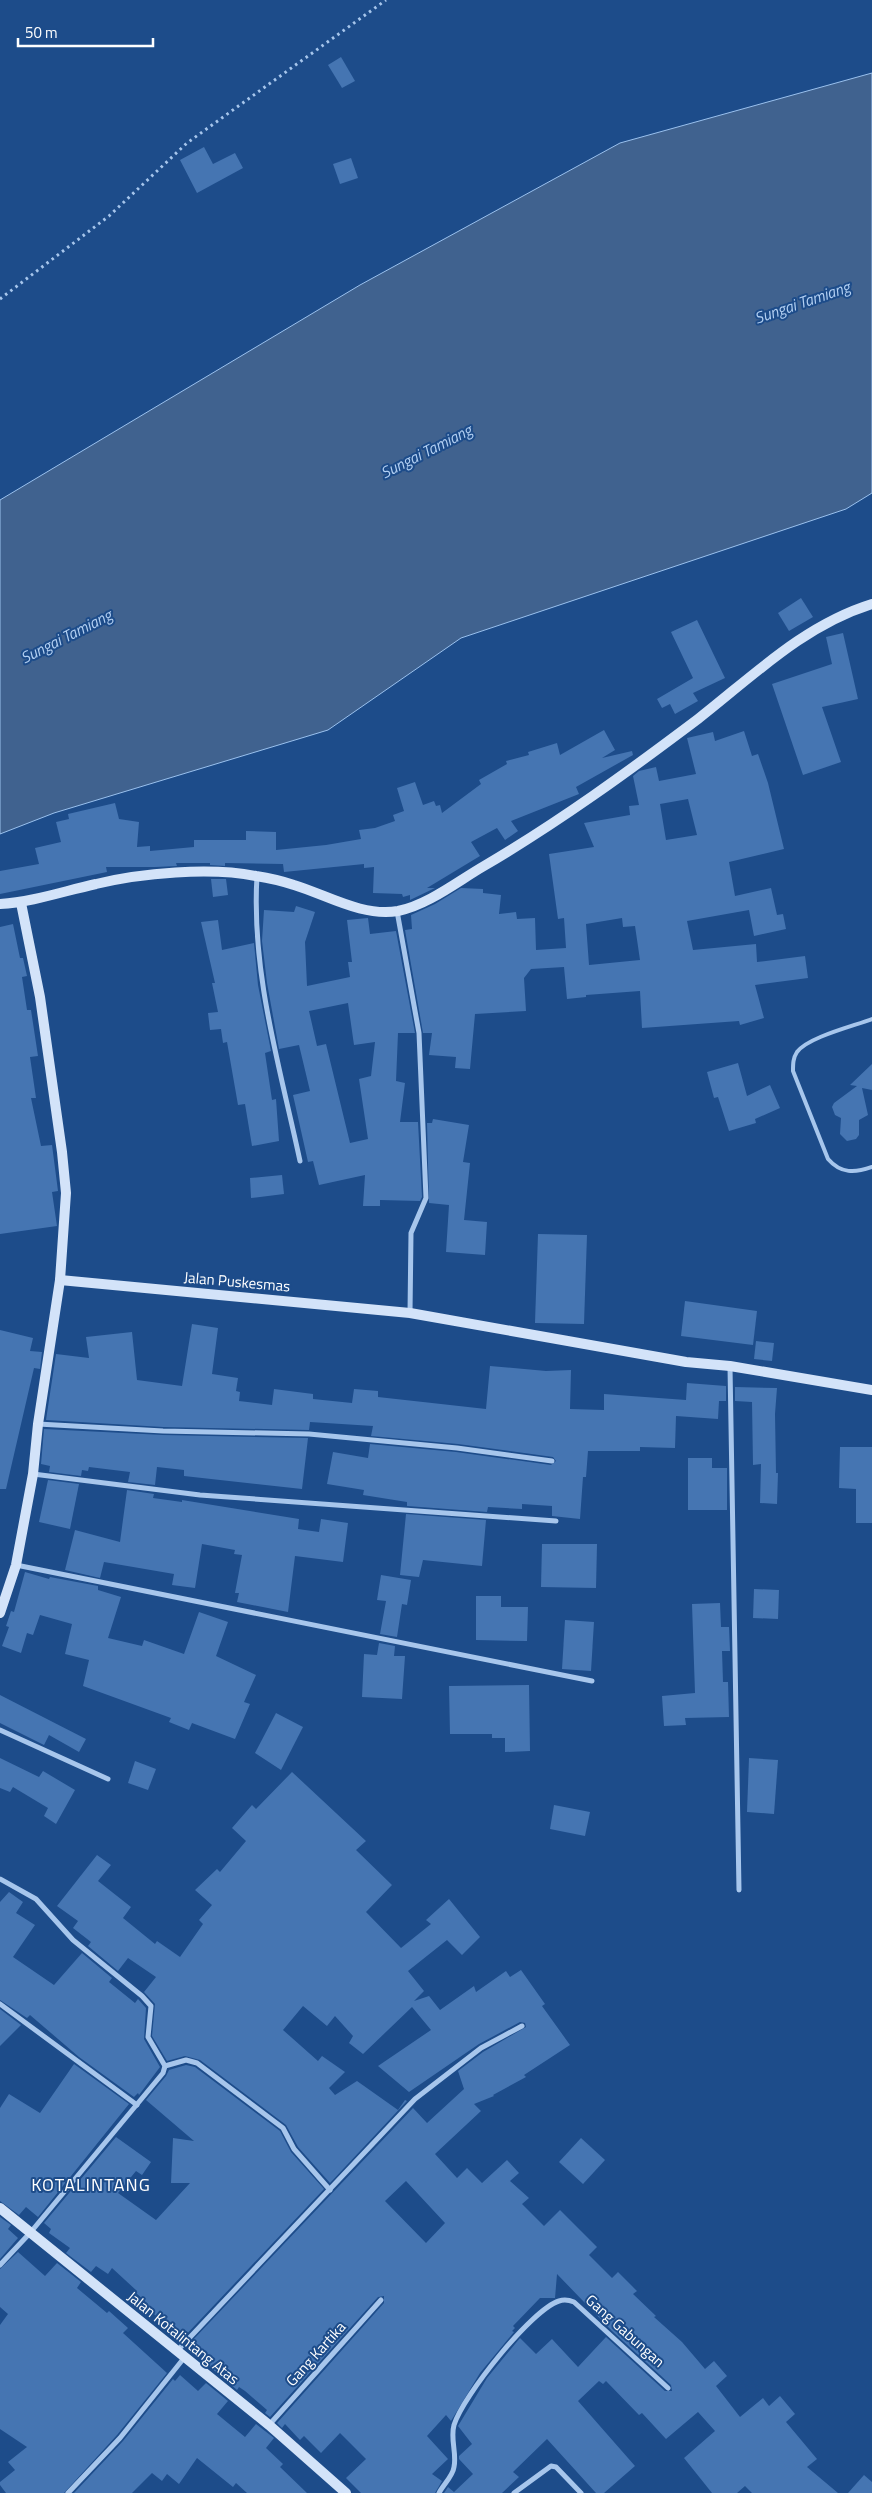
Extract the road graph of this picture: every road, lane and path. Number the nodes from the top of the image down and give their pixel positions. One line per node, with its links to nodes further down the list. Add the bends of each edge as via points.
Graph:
1 (386, 0): 2 (path, via 187,143 109,216)
2 (0, 299)
3 (872, 604): 7 (street, via 834,618 789,646 633,768 518,846 425,900)
4 (257, 876): 5 (street, via 183,873 124,879); 7 (street, via 295,885 361,908); 9 (street, via 255,925 263,990)
5 (21, 903): 6 (street); 11 (street, via 40,997 62,1152 66,1193)
6 (0, 904)
7 (397, 911): 12 (street, via 419,1033 426,1190 425,1204 411,1233)
8 (872, 1019): 10 (lane, via 809,1042 793,1060 793,1071 828,1160 852,1173)
9 (300, 1161)
10 (872, 1167)
11 (60, 1280): 12 (street, Jalan Puskesmas); 15 (street)
12 (410, 1313): 13 (street, Jalan Puskesmas, via 686,1362)
13 (730, 1366): 14 (street, Jalan Puskesmas); 25 (street)
14 (872, 1390)
15 (38, 1424): 16 (street, via 309,1434); 17 (street)
16 (552, 1461)
17 (33, 1474): 18 (street, via 200,1495); 19 (street)
18 (556, 1520)
19 (16, 1565): 20 (street); 21 (street)
20 (0, 1613)
21 (592, 1681)
22 (0, 1730): 23 (street)
23 (108, 1778)
24 (0, 1879): 28 (street, via 36,1899 73,1940 151,2006 148,2037)
25 (739, 1890)
26 (0, 2004): 29 (street)
27 (522, 2026): 30 (street, via 481,2048 415,2099)
28 (165, 2066): 29 (street, via 164,2073); 30 (street, via 186,2060 196,2063 283,2128 294,2149)
29 (137, 2105): 32 (street)
30 (330, 2190): 35 (street)
31 (0, 2208): 32 (street, Jalan Kotalintang Atas)
32 (30, 2233): 33 (street); 35 (street, Jalan Kotalintang Atas)
33 (0, 2265)
34 (381, 2300): 37 (street, Gang Kartika)
35 (180, 2355): 37 (street, Jalan Kotalintang Atas); 38 (street, via 120,2438)
36 (668, 2388): 40 (street, Gang Gabungan, via 574,2302 560,2300 549,2306 512,2341 473,2390 454,2425 454,2468)
37 (269, 2425): 39 (street, Jalan Kotalintang Atas)
38 (68, 2493)
39 (346, 2493)
40 (439, 2493)
41 (514, 2493): 42 (street, via 551,2466 556,2467)
42 (581, 2493)

